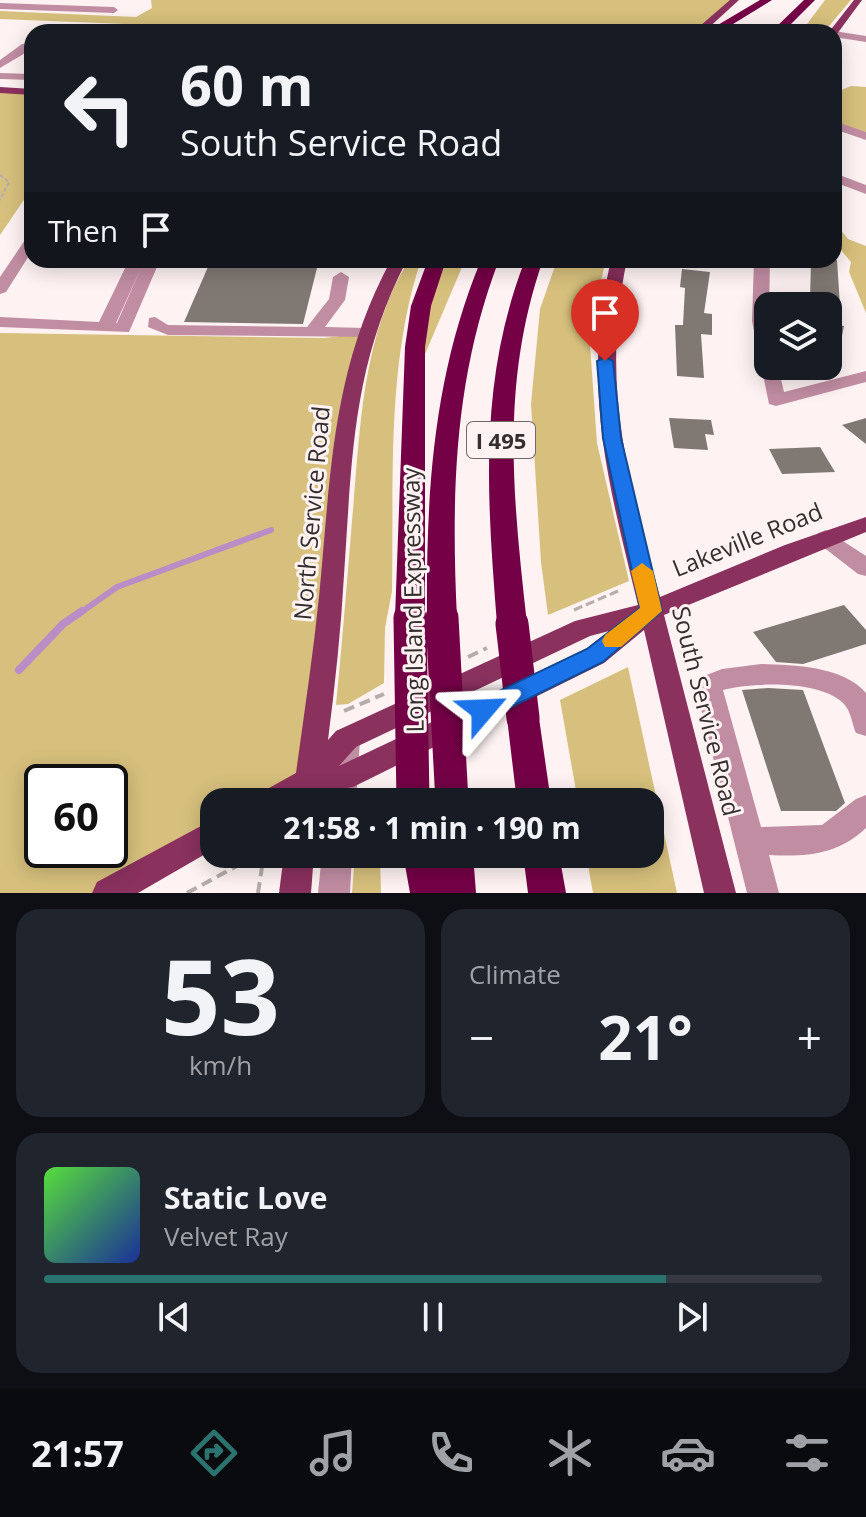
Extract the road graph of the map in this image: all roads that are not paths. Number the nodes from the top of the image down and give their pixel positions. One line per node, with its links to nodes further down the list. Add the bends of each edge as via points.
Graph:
1 (735, 0): 9 (main road)
2 (767, 0): 10 (highway)
3 (782, 0): 8 (highway)
4 (812, 0): 11 (highway); 12 (highway, via 814,11)
5 (858, 0): 13 (main road)
6 (0, 6): 7 (street)
7 (114, 10)
8 (767, 15)
9 (707, 24)
10 (726, 24)
11 (786, 24)
12 (803, 24)
13 (841, 24)
14 (866, 26): 16 (street)
15 (842, 35): 16 (street)
16 (863, 42)
17 (24, 47): 18 (street)
18 (0, 65)
19 (0, 76): 20 (street)
20 (24, 77)
21 (0, 90): 22 (main road)
22 (24, 92)
23 (842, 128): 24 (street)
24 (866, 136)
25 (842, 180): 26 (street)
26 (866, 190)
27 (24, 252): 37 (street)
28 (134, 268): 40 (street)
29 (148, 268): 40 (street)
30 (395, 268): 42 (main road, North Service Road)
31 (434, 268): 48 (highway, via 415,347)
32 (487, 268): 48 (highway, Long Island Expressway / I 495, via 468,313 447,414)
33 (531, 268): 58 (highway, I 495, bridge, via 514,323 502,429 503,520)
34 (617, 268): 47 (main road, South Service Road, via 606,329 607,397)
35 (762, 268): 43 (street, via 762,342 776,400)
36 (341, 277): 41 (street, via 337,300)
37 (0, 289)
38 (0, 322): 40 (street)
39 (155, 322): 41 (street, via 168,330)
40 (114, 328)
41 (313, 331): 42 (street)
42 (366, 333): 52 (main road, North Service Road, via 346,424)
43 (866, 376)
44 (866, 524): 45 (main road, Lakeville Road)
45 (826, 538): 46 (street); 47 (main road, Lakeville Road)
46 (866, 568)
47 (651, 611): 50 (main road, Lakeville Road, via 584,628); 55 (main road, Lakeville Road, via 595,656); 73 (main road, South Service Road)
48 (426, 618): 56 (highway, bridge); 57 (highway, Long Island Expressway / I 495, bridge)
49 (861, 694): 51 (street); 61 (street, via 833,682 795,676 736,677 708,685)
50 (345, 725): 53 (main road, Lakeville Road); 54 (street)
51 (866, 725)
52 (307, 788)
53 (309, 788)
54 (342, 788)
55 (346, 788)
56 (414, 788)
57 (450, 788)
58 (532, 788)
59 (866, 808): 61 (street, via 847,830 824,842)
60 (200, 841): 67 (main road)
61 (750, 841): 74 (street)
62 (298, 868): 68 (main road)
63 (336, 868): 69 (street)
64 (424, 868): 70 (highway)
65 (456, 868): 71 (highway)
66 (543, 868): 72 (highway)
67 (108, 893)
68 (295, 893)
69 (334, 893)
70 (429, 893)
71 (457, 893)
72 (547, 893)
73 (720, 893)
74 (763, 893)

